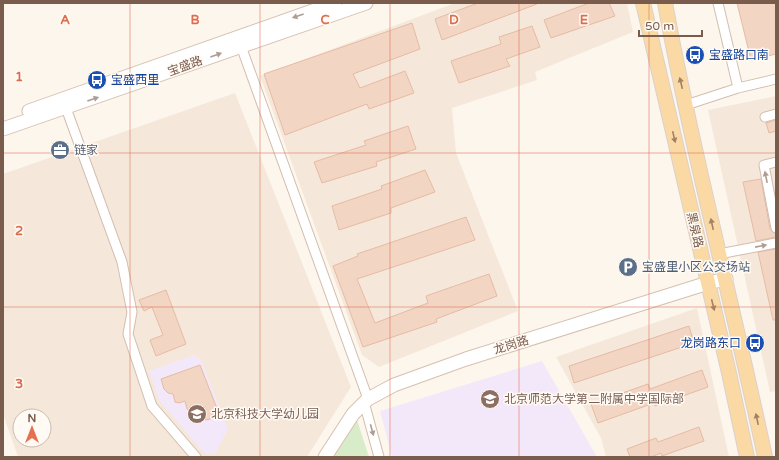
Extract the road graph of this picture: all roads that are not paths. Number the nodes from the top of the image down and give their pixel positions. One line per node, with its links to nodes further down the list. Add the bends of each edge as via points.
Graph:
1 (335, 3): 13 (street, 宝盛路, one-way to 13)
2 (366, 3): 6 (street, 宝盛路)
3 (644, 3): 20 (main road, 黑泉路, one-way to 20)
4 (665, 3): 9 (main road, 黑泉路, one-way to 4)
5 (718, 3): 8 (street)
6 (241, 46): 10 (street, 宝盛路, one-way to 6); 21 (street)
7 (776, 79): 8 (street)
8 (738, 88): 9 (street)
9 (686, 105): 18 (main road, 黑泉路, one-way to 9)
10 (66, 108): 14 (street, 宝盛路); 22 (street, via 122,262 132,312 128,334 152,406)
11 (776, 114): 12 (street)
12 (765, 117)
13 (3, 120)
14 (3, 129)
15 (776, 162): 16 (street, one-way to 15, via 764,165)
16 (776, 228)
17 (776, 243): 18 (street, one-way to 17)
18 (718, 254): 19 (main road, 黑泉路)
19 (726, 279): 20 (street, 龙岗路); 26 (main road, 黑泉路, one-way to 19)
20 (708, 283): 21 (street, 龙岗路, via 466,359 394,385); 25 (main road, 黑泉路, one-way to 25)
21 (366, 401): 23 (street, 龙岗路, via 352,414); 24 (street, one-way to 24)
22 (196, 457)
23 (325, 457)
24 (379, 457)
25 (747, 457)
26 (765, 457)

